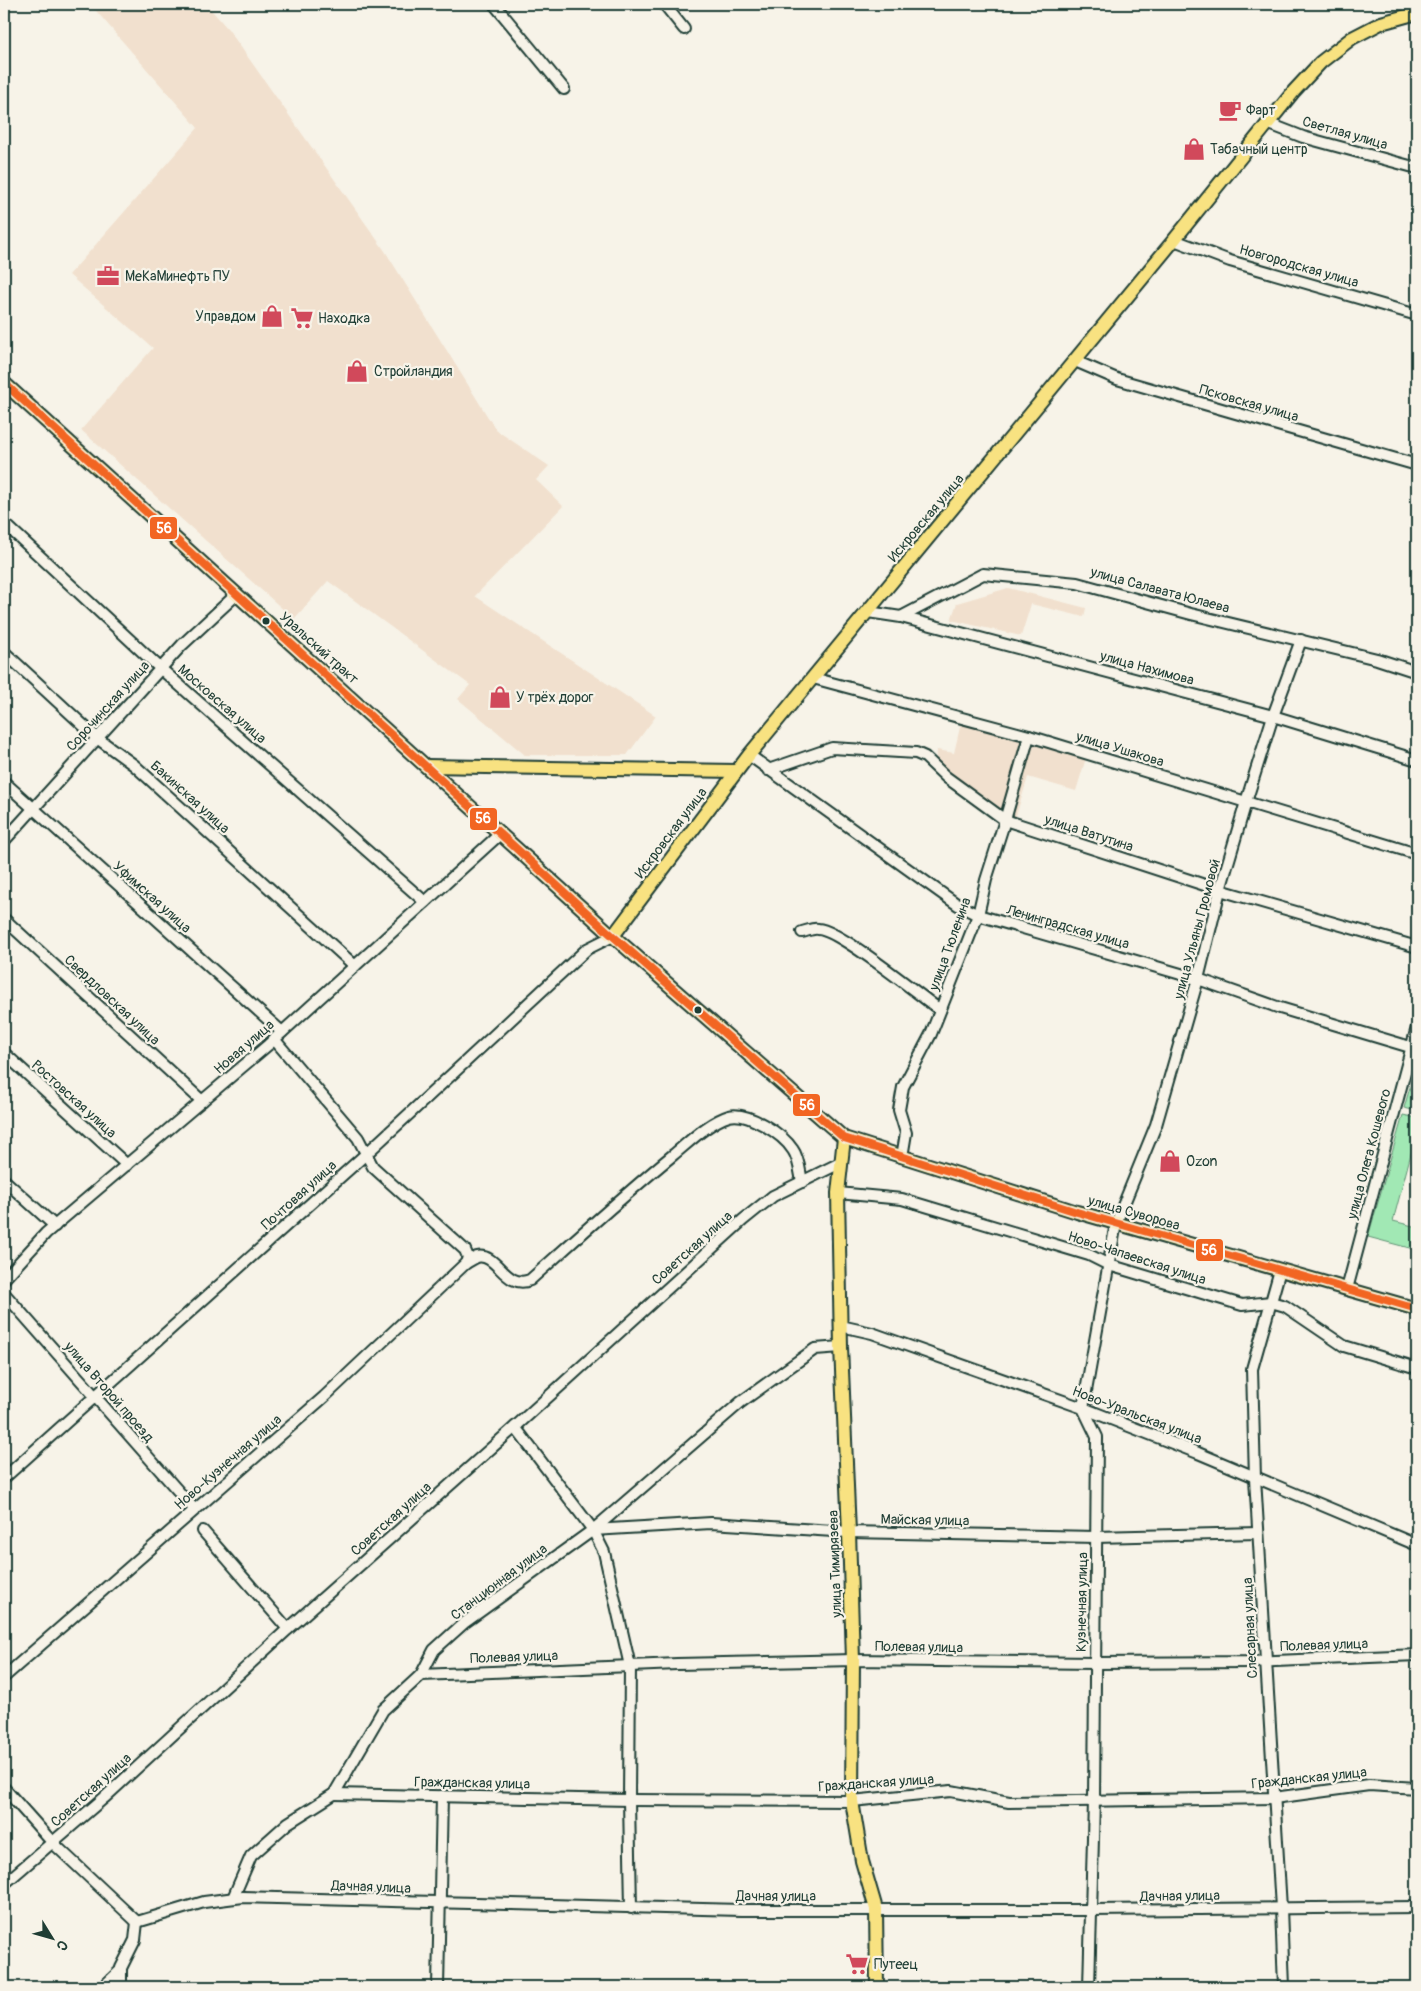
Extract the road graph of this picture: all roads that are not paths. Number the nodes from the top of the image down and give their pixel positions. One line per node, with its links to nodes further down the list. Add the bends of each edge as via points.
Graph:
1 (494, 4): 5 (street)
2 (664, 4): 4 (street)
3 (1416, 10): 6 (main road, Искровская улица, via 1381,22 1352,38 1321,62)
4 (684, 29)
5 (564, 88)
6 (1267, 123): 7 (street, Светлая улица, via 1304,137); 8 (main road, Искровская улица)
7 (1417, 168)
8 (1174, 240): 9 (street, Новгородская улица, via 1230,261); 10 (main road, Искровская улица)
9 (1417, 315)
10 (1075, 360): 12 (street, Псковская улица, via 1117,379); 15 (main road, Искровская улица)
11 (4, 383): 14 (main road, Уральский тракт)
12 (1417, 465)
13 (4, 523): 19 (street, Московская улица)
14 (237, 594): 19 (street, Сорочинская улица); 27 (main road, Уральский тракт)
15 (868, 612): 16 (street, улица Нахимова); 21 (main road, Искровская улица)
16 (900, 616): 17 (street, улица Салавата Юлаева, via 983,574 1077,583); 22 (street, улица Нахимова)
17 (1301, 640): 20 (street, улица Салавата Юлаева); 22 (street, улица Ульяны Громовой)
18 (4, 652): 24 (street, Бакинская улица)
19 (160, 668): 24 (street, Сорочинская улица); 38 (street, Московская улица)
20 (1417, 672)
21 (813, 678): 23 (street, улица Ушакова); 25 (main road, Искровская улица)
22 (1273, 716): 26 (street, улица Нахимова); 31 (street, улица Ульяны Громовой)
23 (1029, 736): 31 (street, улица Ушакова); 33 (street, улица Тюленина)
24 (97, 738): 32 (street, Сорочинская улица); 44 (street, Бакинская улица, via 134,765)
25 (749, 755): 28 (street, Ленинградская улица); 29 (main road, Искровская улица)
26 (1417, 760)
27 (426, 766): 29 (main road); 34 (main road, Уральский тракт)
28 (768, 770): 33 (street, улица Ватутина, via 832,748 916,753); 39 (street, Ленинградская улица, via 958,905)
29 (736, 771): 42 (main road, Искровская улица)
30 (4, 782): 32 (street, Уфимская улица)
31 (1246, 802): 36 (street, улица Ушакова); 37 (street, улица Ульяны Громовой)
32 (33, 808): 35 (street, Сорочинская улица); 48 (street, Уфимская улица)
33 (1005, 820): 37 (street, улица Ватутина); 39 (street, улица Тюленина)
34 (500, 834): 38 (street, Новая улица); 42 (main road, Уральский тракт)
35 (4, 841)
36 (1417, 854)
37 (1220, 890): 43 (street, улица Ватутина); 45 (street, улица Ульяны Громовой)
38 (426, 902): 44 (street, Новая улица)
39 (978, 915): 45 (street, Ленинградская улица); 46 (street, улица Тюленина)
40 (4, 919): 52 (street, Свердловская улица)
41 (802, 932): 46 (street, via 818,929 832,933)
42 (613, 936): 53 (main road, Уральский тракт); 54 (street, Почтовая улица, via 587,949)
43 (1417, 947)
44 (355, 966): 48 (street, Новая улица)
45 (1198, 979): 50 (street, Ленинградская улица, via 1280,1008); 61 (street, улица Ульяны Громовой, via 1156,1125)
46 (940, 1010): 55 (street, улица Тюленина, via 903,1087 899,1110 906,1133)
47 (1417, 1027): 50 (street, улица Олега Кошевого)
48 (282, 1032): 49 (street, Новая улица)
49 (274, 1039): 52 (street, Новая улица); 54 (street, via 358,1138)
50 (1414, 1048): 67 (street, улица Олега Кошевого)
51 (4, 1053): 57 (street, Ростовская улица)
52 (202, 1101): 57 (street, Новая улица)
53 (844, 1138): 55 (main road, улица Суворова); 56 (main road, улица Тимирязева)
54 (366, 1154): 63 (street, via 373,1167 465,1250); 74 (street, Почтовая улица)
55 (902, 1156): 61 (main road, улица Суворова)
56 (840, 1163): 59 (street, Советская улица); 60 (main road, улица Тимирязева)
57 (127, 1165): 62 (street, Новая улица)
58 (4, 1180): 62 (street)
59 (802, 1182): 63 (street, via 794,1151 788,1143 745,1116 729,1116 704,1129 530,1280 515,1282 486,1258 478,1257); 76 (street, Советская улица, via 773,1196 743,1220)
60 (838, 1193): 64 (street, Ново-Чапаевская улица, via 902,1200 1089,1255); 71 (main road, улица Тимирязева)
61 (1116, 1223): 64 (street); 65 (main road, улица Суворова)
62 (55, 1226): 66 (street, Новая улица)
63 (466, 1263): 79 (street, Ново-Кузнечная улица, via 324,1397)
64 (1109, 1265): 69 (street, Ново-Чапаевская улица, via 1242,1305); 75 (street)
65 (1280, 1270): 67 (main road, улица Суворова); 69 (street, Слесарная улица)
66 (4, 1279)
67 (1347, 1289): 70 (main road, улица Суворова)
68 (4, 1293): 74 (street, улица Второй проезд)
69 (1271, 1302): 73 (street, Ново-Чапаевская улица, via 1285,1306 1344,1346); 78 (street, Слесарная улица, via 1252,1368)
70 (1417, 1309)
71 (841, 1326): 72 (main road, улица Тимирязева); 75 (street, Ново-Уральская улица, via 872,1333)
72 (841, 1347): 80 (street, Станционная улица, via 815,1349 741,1402); 82 (main road, улица Тимирязева)
73 (1417, 1368)
74 (94, 1396): 77 (street, Почтовая улица); 79 (street, улица Второй проезд)
75 (1083, 1408): 78 (street, Ново-Уральская улица); 84 (street, Кузнечная улица, via 1097,1438)
76 (515, 1427): 80 (street); 86 (street, Советская улица)
77 (4, 1478)
78 (1255, 1478): 83 (street, Слесарная улица); 85 (street, Ново-Уральская улица)
79 (194, 1509): 93 (street, Ново-Кузнечная улица)
80 (593, 1530): 82 (street, Майская улица, via 711,1523); 91 (street, via 604,1552); 92 (street, Станционная улица, via 464,1623 434,1650)
81 (202, 1531): 86 (street)
82 (850, 1532): 84 (street, Майская улица); 88 (main road, улица Тимирязева)
83 (1258, 1533): 84 (street, Майская улица); 89 (street, Слесарная улица)
84 (1096, 1537): 90 (street, Кузнечная улица)
85 (1417, 1544)
86 (288, 1629): 102 (street, Советская улица)
87 (1417, 1655): 89 (street, Полевая улица)
88 (853, 1660): 90 (street, Полевая улица); 91 (street, Полевая улица); 100 (main road, улица Тимирязева)
89 (1265, 1661): 90 (street, Полевая улица); 98 (street, Слесарная улица)
90 (1095, 1663): 101 (street, Кузнечная улица)
91 (630, 1666): 92 (street, Полевая улица); 99 (street)
92 (421, 1675): 96 (street, Станционная улица, via 383,1710)
93 (4, 1677)
94 (4, 1788): 102 (street)
95 (1417, 1788): 98 (street, Гражданская улица, via 1369,1785)
96 (334, 1794): 97 (street, Гражданская улица); 104 (street, Станционная улица, via 288,1822 251,1856)
97 (442, 1796): 99 (street, Гражданская улица); 105 (street)
98 (1274, 1798): 101 (street, Гражданская улица); 108 (street, Слесарная улица)
99 (629, 1800): 100 (street, Гражданская улица); 107 (street)
100 (852, 1801): 101 (street, Гражданская улица, via 951,1791 1009,1802); 109 (main road, улица Тимирязева, via 862,1861)
101 (1094, 1801): 110 (street, Кузнечная улица)
102 (52, 1843): 103 (street, Советская улица); 111 (street)
103 (4, 1884)
104 (233, 1898): 105 (street, Дачная улица); 111 (street, Дачная улица, via 204,1902)
105 (440, 1903): 107 (street, Дачная улица); 115 (street)
106 (1417, 1907): 108 (street, Дачная улица)
107 (631, 1908): 109 (street, Дачная улица)
108 (1281, 1908): 110 (street, Дачная улица); 118 (street, Слесарная улица)
109 (876, 1909): 110 (street, Дачная улица); 116 (main road, улица Тимирязева)
110 (1091, 1910): 117 (street, Кузнечная улица)
111 (137, 1922): 112 (street, via 135,1940)
112 (121, 1970): 113 (street); 114 (street)
113 (103, 1987)
114 (121, 1987)
115 (438, 1987)
116 (877, 1987)
117 (1089, 1987)
118 (1284, 1987)

